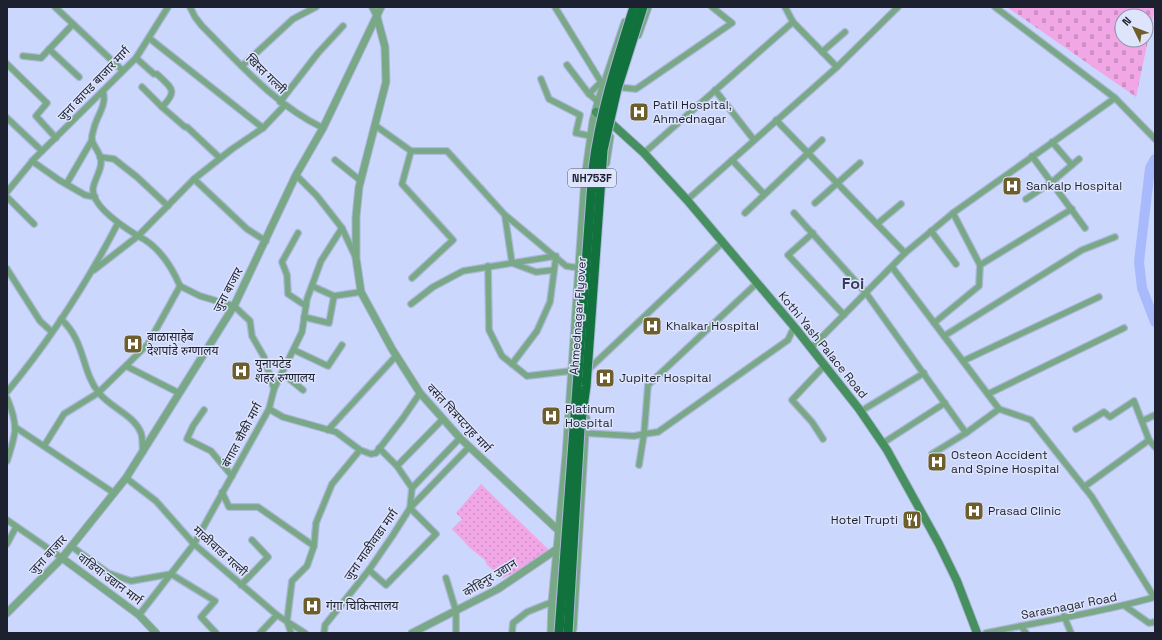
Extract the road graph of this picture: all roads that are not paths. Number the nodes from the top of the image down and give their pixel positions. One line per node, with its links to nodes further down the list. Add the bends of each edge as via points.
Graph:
1 (55, 7): 18 (street)
2 (168, 7): 21 (street, जुना कापड बाजार मार्ग)
3 (190, 7): 28 (street, खिस्त गल्ली, via 194,17)
4 (316, 7): 28 (street, via 293,19)
5 (372, 7): 16 (street)
6 (381, 7): 16 (street, जुना बाजार)
7 (555, 7): 33 (street)
8 (630, 7): 33 (street)
9 (634, 7): 226 (highway, Ahmednagar Flyover / NH753F, bridge, via 605,100 593,168)
10 (643, 7): 227 (highway, Ahmednagar Flyover / NH753F, bridge, via 617,89 602,150 586,386 580,429)
11 (648, 7): 35 (street)
12 (712, 7): 35 (street, via 732,22 636,89)
13 (785, 7): 17 (street)
14 (898, 7): 29 (street)
15 (995, 7): 39 (street)
16 (377, 17): 48 (street, वसंत चित्रपटगृह मार्ग, via 385,46 386,82); 50 (street, जुना बाजार)
17 (794, 22): 23 (street); 36 (street)
18 (73, 24): 22 (street); 30 (street)
19 (343, 26): 41 (street, via 318,53)
20 (845, 32): 23 (street)
21 (149, 38): 25 (street, जुना कापड बाजार मार्ग); 49 (street)
22 (49, 49): 24 (street, via 41,58); 31 (street)
23 (822, 52): 29 (street)
24 (23, 56)
25 (136, 58): 30 (street, जुना कापड बाजार मार्ग); 42 (street, via 172,88 173,95)
26 (7, 64): 52 (street, via 47,103 36,116)
27 (567, 65): 38 (street)
28 (242, 66): 41 (street, खिस्त गल्ली)
29 (837, 67): 46 (street)
30 (122, 70): 37 (street, जुना कापड बाजार मार्ग)
31 (79, 77)
32 (541, 79): 51 (street, via 549,98 580,115 576,133)
33 (602, 83): 35 (street); 38 (street); 40 (street)
34 (142, 87): 42 (street)
35 (620, 88): 44 (street)
36 (715, 90): 55 (street); 60 (street)
37 (103, 91): 52 (street, जुना कापड बाजार मार्ग); 54 (street, via 103,108 94,126)
38 (589, 94): 40 (street)
39 (1115, 98): 53 (street); 57 (street)
40 (598, 102): 43 (street); 44 (street)
41 (282, 104): 49 (street); 50 (street, खिस्त गल्ली)
42 (162, 107): 64 (street)
43 (596, 112): 47 (main road, Kothi Yash Palace Road); 51 (street)
44 (614, 115): 47 (street)
45 (7, 118): 58 (street)
46 (776, 120): 55 (street); 61 (street)
47 (612, 124): 60 (main road, Kothi Yash Palace Road); 142 (street, via 604,176)
48 (376, 126): 59 (street); 73 (street, वसंत चित्रपटगृह मार्ग)
49 (263, 128): 64 (street)
50 (323, 128): 71 (street, जुना बाजार)
51 (591, 136): 111 (street, via 585,178)
52 (56, 138): 58 (street, जुना कापड बाजार मार्ग)
53 (1155, 139)
54 (92, 140): 63 (street); 75 (street)
55 (754, 140): 67 (street)
56 (822, 140): 61 (street)
57 (1052, 142): 62 (street); 70 (street)
58 (42, 151): 68 (street, जुना कापड बाजार मार्ग)
59 (411, 151): 90 (street, via 447,150); 115 (street, via 402,184 453,240)
60 (644, 153): 82 (main road, Kothi Yash Palace Road)
61 (808, 153): 76 (street); 78 (street)
62 (1032, 156): 74 (street); 89 (street)
63 (100, 157): 80 (street, via 102,163 96,176 93,191); 85 (street, via 114,159)
64 (220, 158): 72 (street)
65 (1079, 159): 70 (street)
66 (335, 160): 73 (street)
67 (732, 160): 78 (street); 82 (street)
68 (32, 161): 75 (street); 77 (street, जुना कापड बाजार मार्ग)
69 (860, 163): 76 (street)
70 (1072, 165): 74 (street)
71 (296, 175): 94 (street, via 317,196); 101 (street, जुना बाजार)
72 (194, 179): 85 (street); 101 (street, via 247,229)
73 (361, 181): 105 (street, वसंत चित्रपटगृह मार्ग, via 356,217)
74 (1052, 182): 81 (street); 86 (street)
75 (67, 183): 80 (street, via 85,195)
76 (837, 183): 83 (street); 93 (street)
77 (7, 192)
78 (764, 194): 87 (street)
79 (7, 197): 92 (street)
80 (95, 197): 91 (street)
81 (1026, 199)
82 (687, 200): 102 (main road, Kothi Yash Palace Road)
83 (815, 203)
84 (901, 204): 93 (street)
85 (168, 206): 99 (street)
86 (1072, 209): 95 (street); 108 (street)
87 (744, 212)
88 (794, 213): 98 (street)
89 (953, 213): 96 (street); 108 (street)
90 (505, 216): 104 (street); 106 (street)
91 (118, 223): 99 (street); 113 (street)
92 (34, 224)
93 (877, 224): 103 (street)
94 (342, 228): 105 (street); 118 (street, बंगाल चौकी मार्ग, via 321,261)
95 (1085, 228)
96 (931, 232): 103 (street); 107 (street)
97 (298, 233): 125 (street, via 282,262 287,275 288,294)
98 (813, 233): 120 (street); 126 (street, via 788,255)
99 (138, 236): 113 (street); 117 (street, via 157,249 172,269)
100 (1115, 237): 133 (street, via 1082,250)
101 (266, 241): 124 (street, जुना बाजार)
102 (723, 242): 116 (main road, Kothi Yash Palace Road); 142 (street)
103 (905, 253): 110 (street)
104 (556, 256): 106 (street); 111 (street, via 566,266); 114 (street)
105 (356, 258): 119 (street, वसंत चित्रपटगृह मार्ग)
106 (512, 263): 109 (street); 114 (street, via 536,272)
107 (956, 264)
108 (980, 265): 129 (street, via 979,286)
109 (488, 266): 123 (street, via 463,271 433,287); 139 (street, via 489,330 502,356)
110 (892, 267): 120 (street); 129 (street)
111 (579, 268): 143 (street)
112 (7, 269): 132 (street, via 40,321)
113 (94, 270): 128 (street)
114 (554, 270): 139 (street, via 550,302 538,331)
115 (412, 278)
116 (757, 283): 130 (main road, Kothi Yash Palace Road); 167 (street, via 648,385)
117 (180, 286): 124 (street, via 200,296); 141 (street, via 148,344)
118 (312, 286): 121 (street); 125 (street, बंगाल चौकी मार्ग)
119 (361, 292): 121 (street); 137 (street, वसंत चित्रपटगृह मार्ग)
120 (866, 293): 126 (street); 145 (street)
121 (334, 296): 127 (street, via 330,323)
122 (1099, 297): 138 (street)
123 (411, 304)
124 (234, 306): 146 (street, via 250,321 252,336 264,357); 150 (street, जुना बाजार)
125 (306, 306): 127 (street, बंगाल चौकी मार्ग)
126 (844, 315): 135 (street)
127 (304, 317): 136 (street, बंगाल चौकी मार्ग, via 302,332)
128 (61, 319): 132 (street); 149 (street, via 69,326 79,343)
129 (934, 323): 133 (street)
130 (794, 327): 135 (main road, Kothi Yash Palace Road); 167 (street, via 788,340 658,432)
131 (1124, 328): 152 (street)
132 (52, 332): 148 (street)
133 (944, 336): 138 (street)
134 (342, 345): 136 (street, via 328,366)
135 (811, 348): 140 (main road, Kothi Yash Palace Road)
136 (294, 350): 144 (street, बंगाल चौकी मार्ग)
137 (396, 356): 151 (street, वसंत चित्रपटगृह मार्ग); 164 (street)
138 (963, 361): 152 (street)
139 (512, 364): 143 (street, via 527,376)
140 (825, 365): 169 (street, via 792,400); 171 (main road, Kothi Yash Palace Road, via 859,408)
141 (126, 366): 149 (street); 150 (street)
142 (591, 367): 165 (street)
143 (571, 371): 191 (street)
144 (282, 373): 146 (street, बंगाल चौकी मार्ग); 147 (street)
145 (924, 373): 154 (street); 155 (street)
146 (274, 389): 158 (street, बंगाल चौकी मार्ग)
147 (303, 390)
148 (7, 392)
149 (98, 392): 172 (street, via 64,414); 177 (street, via 135,423 142,434)
150 (179, 393): 177 (street, जुना बाजार)
151 (420, 393): 160 (street, वसंत चित्रपटगृह मार्ग); 175 (street)
152 (988, 394): 156 (street)
153 (7, 398): 162 (street, via 15,416)
154 (945, 403): 166 (street); 171 (street)
155 (866, 408)
156 (999, 408): 166 (street); 184 (street, via 1031,420)
157 (204, 410): 182 (street, via 187,439 211,451)
158 (270, 410): 164 (street, via 283,417); 182 (street, बंगाल चौकी मार्ग)
159 (1155, 415): 161 (street)
160 (442, 420): 168 (street, वसंत चित्रपटगृह मार्ग); 181 (street)
161 (1142, 421): 163 (street, via 1134,401 1110,417 1104,412); 170 (street)
162 (15, 427): 172 (street); 179 (street, via 16,436)
163 (1076, 429)
164 (328, 430): 176 (street, via 336,432)
165 (584, 433): 167 (street, via 634,436); 192 (street)
166 (966, 433): 178 (street)
167 (644, 434): 180 (street)
168 (460, 438): 173 (street, वसंत चित्रपटगृह मार्ग); 185 (street)
169 (823, 439)
170 (1150, 440): 174 (street); 184 (street)
171 (882, 443): 229 (main road, Kothi Yash Palace Road, via 957,581)
172 (44, 446): 187 (street)
173 (469, 447): 188 (street); 191 (street, वसंत चित्रपटगृह मार्ग)
174 (1155, 447)
175 (380, 448): 176 (street, via 371,454); 181 (street)
176 (360, 450): 197 (street, via 332,484 316,523)
177 (143, 452): 183 (street, जुना बाजार)
178 (932, 454)
179 (7, 461)
180 (639, 464)
181 (397, 466): 185 (street)
182 (232, 476): 186 (street, बंगाल चौकी मार्ग)
183 (126, 478): 187 (street, जुना बाजार); 195 (street, माळीवाडा गल्ली, via 156,501)
184 (1084, 487): 205 (street)
185 (412, 488): 188 (street, जुना माळीवाडा मार्ग)
186 (222, 492): 195 (street, बंगाल चौकी मार्ग); 197 (street, via 229,507 258,507)
187 (114, 493): 196 (street, जुना बाजार)
188 (410, 508): 201 (street, जुना माळीवाडा मार्ग); 201 (street, via 436,534 386,585)
189 (7, 520): 190 (street, वाडिया उद्यान मार्ग)
190 (16, 527): 194 (street); 200 (street, वाडिया उद्यान मार्ग)
191 (559, 531): 192 (street); 198 (street)
192 (579, 533): 199 (street)
193 (252, 540): 204 (street, via 268,557)
194 (7, 544)
195 (194, 544): 202 (street, बंगाल चौकी मार्ग); 204 (street, माळीवाडा गल्ली)
196 (71, 546): 200 (street, जुना बाजार); 202 (street, via 108,574 131,581)
197 (314, 546): 213 (street, via 307,566 292,581)
198 (558, 547): 199 (street); 206 (street); 208 (street, कोहिनुर उद्यान, via 498,589)
199 (578, 548): 228 (street)
200 (62, 558): 209 (street, जुना बाजार); 210 (street, वाडिया उद्यान मार्ग)
201 (369, 570): 221 (street, जुना माळीवाडा मार्ग, via 325,625)
202 (171, 574): 210 (street, बंगाल चौकी मार्ग); 217 (street, via 216,601 201,617)
203 (446, 578): 208 (street)
204 (241, 585): 211 (street, माळीवाडा गल्ली)
205 (1155, 597): 207 (street, Sarasnagar Road)
206 (552, 602): 224 (street, via 527,612 513,622); 225 (street)
207 (1125, 606): 212 (street, Sarasnagar Road); 214 (street, via 1150,623)
208 (456, 611): 222 (street, कोहिनुर उद्यान); 223 (street)
209 (7, 613)
210 (139, 615): 216 (street, वाडिया उद्यान मार्ग)
211 (277, 615): 213 (street, माळीवाडा गल्ली); 218 (street)
212 (1064, 616): 215 (street, Sarasnagar Road); 232 (street)
213 (287, 621): 219 (street); 220 (street, माळीवाडा गल्ली)
214 (1155, 622)
215 (1021, 626): 230 (street, Sarasnagar Road); 231 (street)
216 (156, 633)
217 (216, 633)
218 (260, 633)
219 (291, 633)
220 (305, 633)
221 (324, 633)
222 (414, 633)
223 (456, 633)
224 (512, 633)
225 (552, 633)
226 (558, 633)
227 (568, 633)
228 (572, 633)
229 (976, 633)
230 (986, 633)
231 (1026, 633)
232 (1071, 633)

